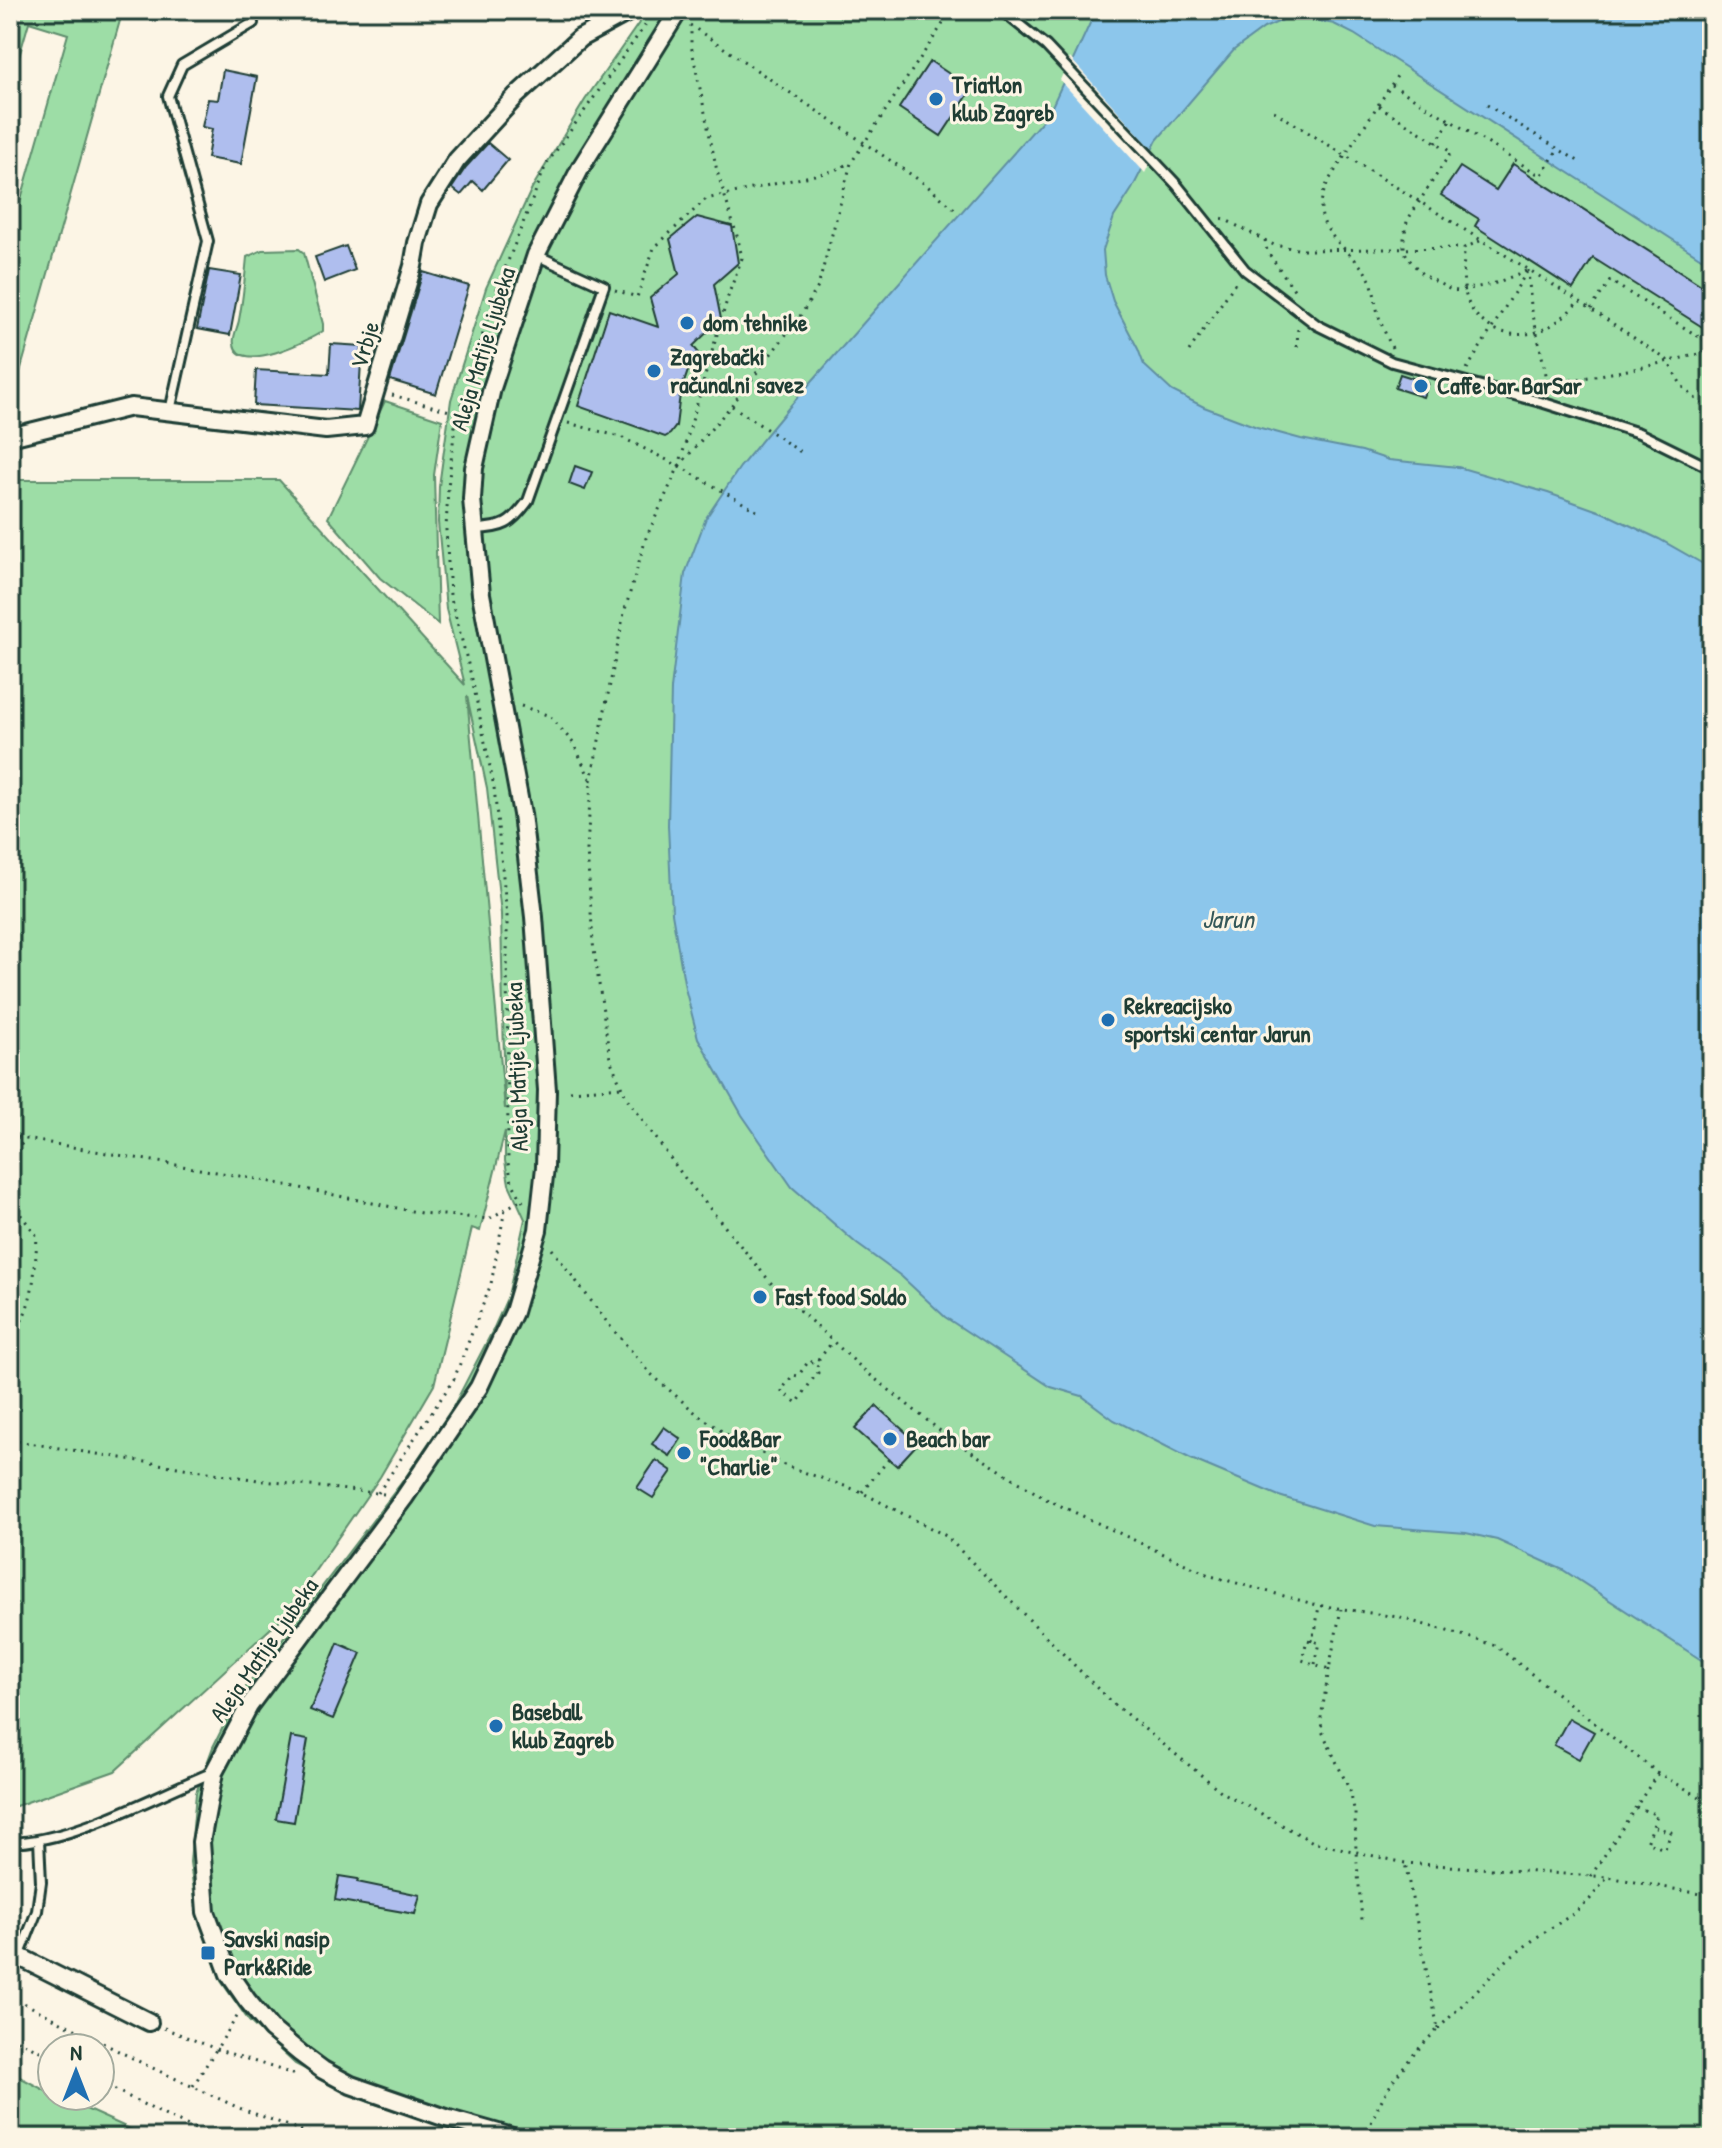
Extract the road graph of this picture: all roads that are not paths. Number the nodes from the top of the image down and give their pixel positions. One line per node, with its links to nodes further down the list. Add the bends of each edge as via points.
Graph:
1 (632, 10): 6 (street, Vrbje, via 580,38 457,160 429,204 365,426 326,430)
2 (1001, 10): 8 (lane, via 1046,46 1177,185 1245,270 1317,325 1392,362 1639,433)
3 (678, 12): 5 (street, Aleja Matije Ljubeka, via 581,167)
4 (253, 23): 6 (lane, via 182,65 168,96 208,241)
5 (536, 255): 9 (street, Aleja Matije Ljubeka, via 479,440); 9 (lane, via 604,286 528,501 513,521 494,529)
6 (170, 412): 7 (street, Vrbje, via 131,407)
7 (10, 437)
8 (1712, 469)
9 (474, 529): 10 (street, Aleja Matije Ljubeka, via 533,902 547,1090 538,1230 514,1312 479,1387 404,1498 249,1706)
10 (214, 1772): 11 (lane, via 69,1833); 15 (street, Aleja Matije Ljubeka, via 201,1842 206,1912 229,1974 247,2000 300,2053 351,2085)
11 (39, 1840): 12 (lane); 13 (lane, via 37,1911)
12 (10, 1843)
13 (14, 1954): 14 (street)
14 (149, 2022)
15 (516, 2138)

